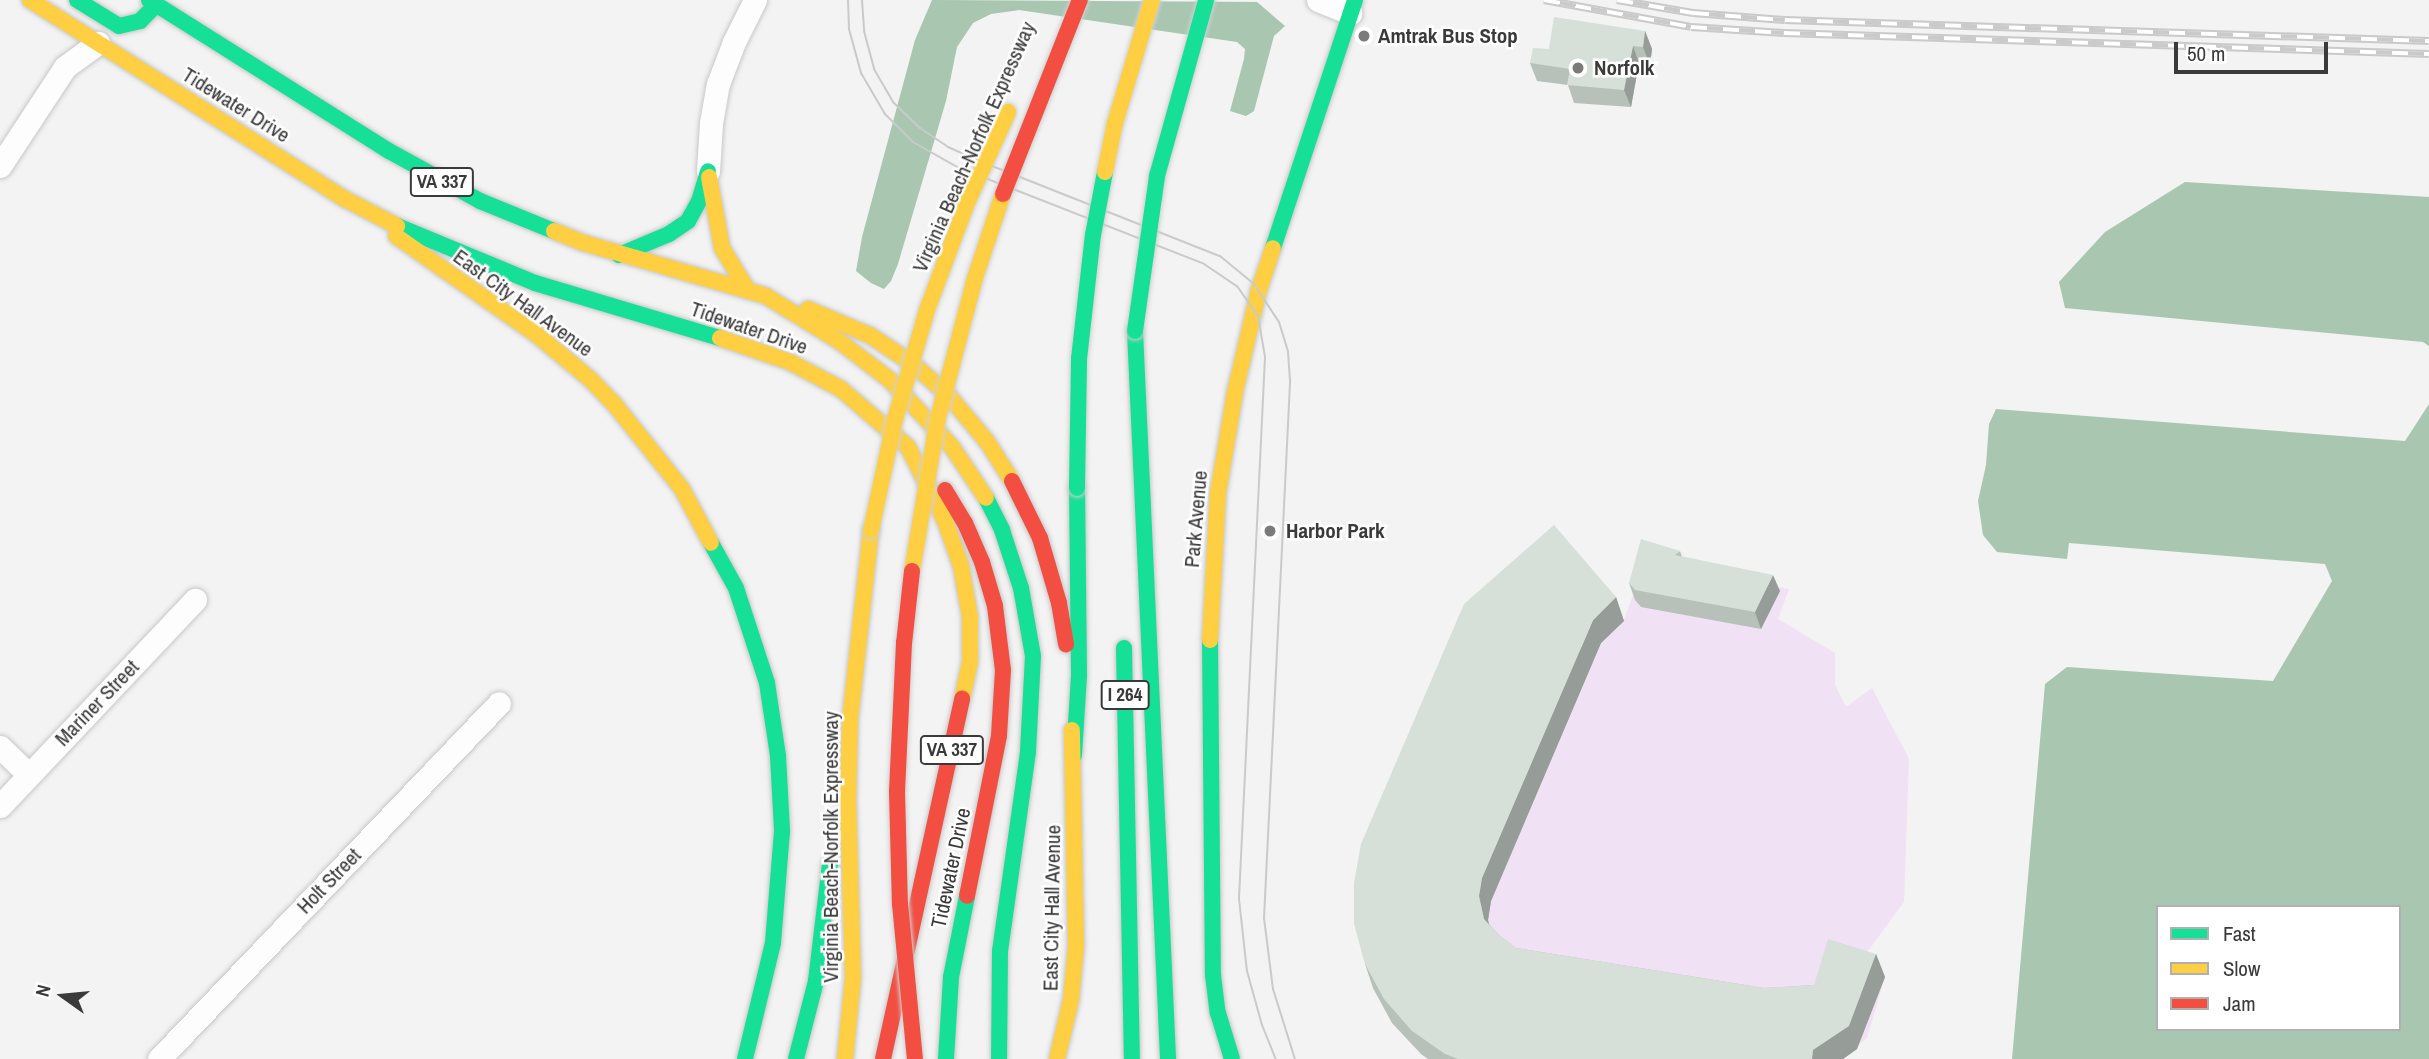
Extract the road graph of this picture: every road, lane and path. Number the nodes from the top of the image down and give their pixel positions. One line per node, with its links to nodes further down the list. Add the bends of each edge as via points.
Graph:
1 (30, 0): 10 (main road, Tidewater Drive / VA 337)
2 (77, 0): 8 (main road, via 118,26 141,21)
3 (755, 0): 13 (street, via 718,84)
4 (1080, 0): 36 (main road, bridge, via 1014,164 975,278 938,418 917,531 901,676 897,792 900,904)
5 (1152, 0): 26 (main road, bridge, via 1115,123 1089,256 1079,359 1079,675)
6 (1206, 0): 18 (main road, bridge, via 1159,165)
7 (1318, 0): 9 (street)
8 (155, 2): 15 (main road, Tidewater Drive / VA 337, via 449,186 515,217)
9 (1353, 6): 42 (main road, Park Avenue, via 1259,290 1240,364 1218,493 1209,639 1213,975 1218,1013)
10 (98, 43): 12 (street, via 65,67); 14 (main road, Tidewater Drive / VA 337)
11 (1014, 99): 24 (main road, Virginia Beach-Norfolk Expressway, bridge, via 927,310 895,419 871,530)
12 (0, 166)
13 (708, 171): 15 (main road, via 688,221); 16 (main road, via 722,248)
14 (343, 198): 19 (main road, Tidewater Drive / VA 337, via 502,272 790,362 841,389); 32 (main road, East City Hall Avenue, via 537,334 590,379 640,432 682,488 736,588 767,683 778,756 782,831 773,943)
15 (620, 255): 16 (main road, Tidewater Drive / VA 337)
16 (748, 290): 17 (main road, Tidewater Drive / VA 337)
17 (766, 296): 26 (main road, via 852,326 913,363 949,396 994,451 1032,518 1054,580 1063,627); 29 (main road, Tidewater Drive / VA 337, via 839,341 890,380 952,447 987,499 1012,558 1029,621 1033,687 1028,752)
18 (1135, 331): 20 (main road); 41 (main road)
19 (908, 447): 35 (main road, VA 337, via 954,541 966,592 970,650 966,687); 37 (main road, Tidewater Drive, via 934,475 965,523 995,606 1002,649 999,736 953,967)
20 (1125, 463)
21 (195, 600): 27 (street, Mariner Street)
22 (1124, 628): 40 (main road, I 264)
23 (499, 704): 31 (street, Holt Street)
24 (850, 720): 33 (main road, via 818,969); 34 (main road, Virginia Beach-Norfolk Expressway, via 853,977)
25 (0, 747): 27 (street)
26 (1074, 755): 39 (main road, East City Hall Avenue, via 1076,955)
27 (29, 775): 28 (street, Mariner Street)
28 (0, 806)
29 (1015, 817): 30 (main road); 38 (main road, VA 337, via 1000,951)
30 (988, 913)
31 (159, 1059)
32 (745, 1059)
33 (796, 1059)
34 (845, 1059)
35 (883, 1059)
36 (915, 1059)
37 (946, 1059)
38 (999, 1059)
39 (1057, 1059)
40 (1132, 1059)
41 (1168, 1059)
42 (1232, 1059)

